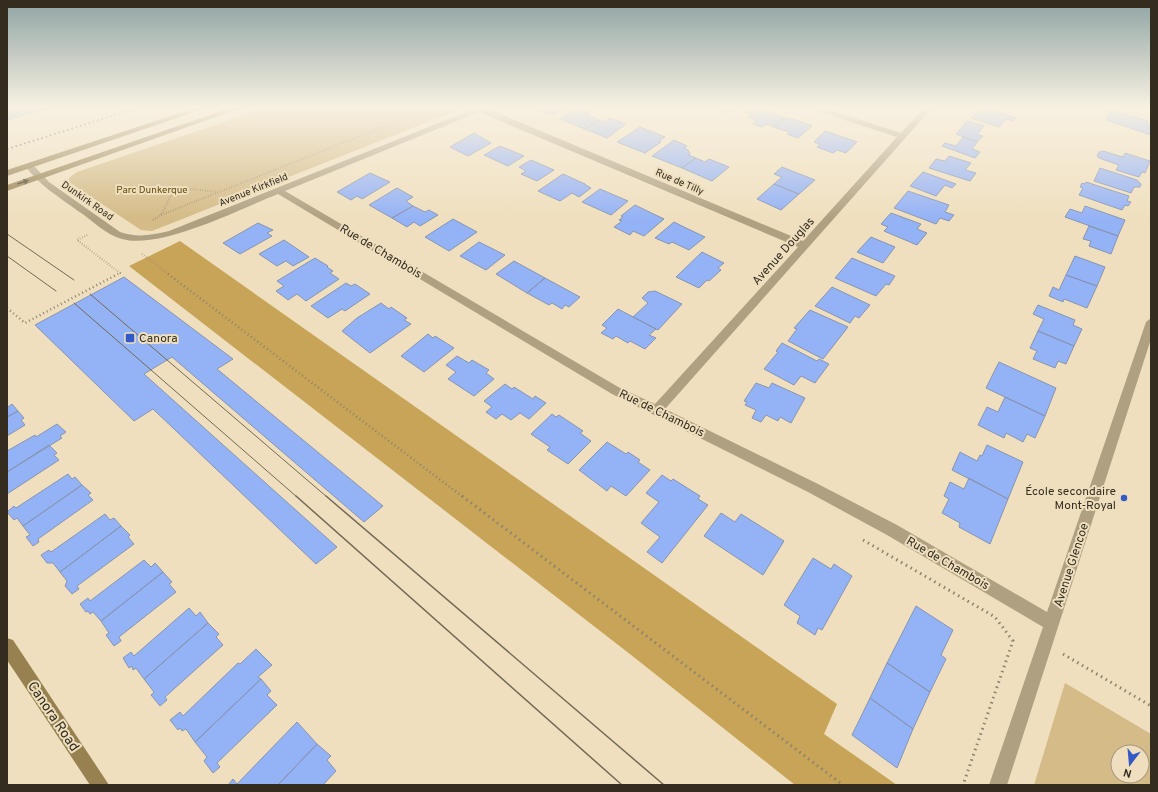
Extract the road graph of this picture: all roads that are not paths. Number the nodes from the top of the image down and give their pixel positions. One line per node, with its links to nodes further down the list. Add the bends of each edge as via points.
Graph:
1 (92, 145): 6 (main road)
2 (130, 145): 8 (main road)
3 (389, 145): 10 (street, Avenue Kirkfield)
4 (567, 145): 12 (street, Rue de Tilly)
5 (893, 145): 12 (street, Avenue Douglas)
6 (29, 166): 7 (main road); 8 (street, Dunkirk Road)
7 (7, 173)
8 (38, 177): 9 (main road, one-way to 8); 11 (street, Dunkirk Road, via 117,234 125,238)
9 (7, 188)
10 (278, 190): 11 (street, Avenue Kirkfield, via 172,233); 14 (street, Rue de Chambois, via 616,391)
11 (142, 240)
12 (805, 246): 14 (street, Avenue Douglas)
13 (1151, 322): 15 (street, Avenue Glencoe)
14 (657, 410): 15 (street, Rue de Chambois, via 859,513)
15 (1051, 623): 18 (street, Avenue Glencoe)
16 (7, 646): 17 (main road, Canora Road)
17 (100, 785)
18 (998, 785)

